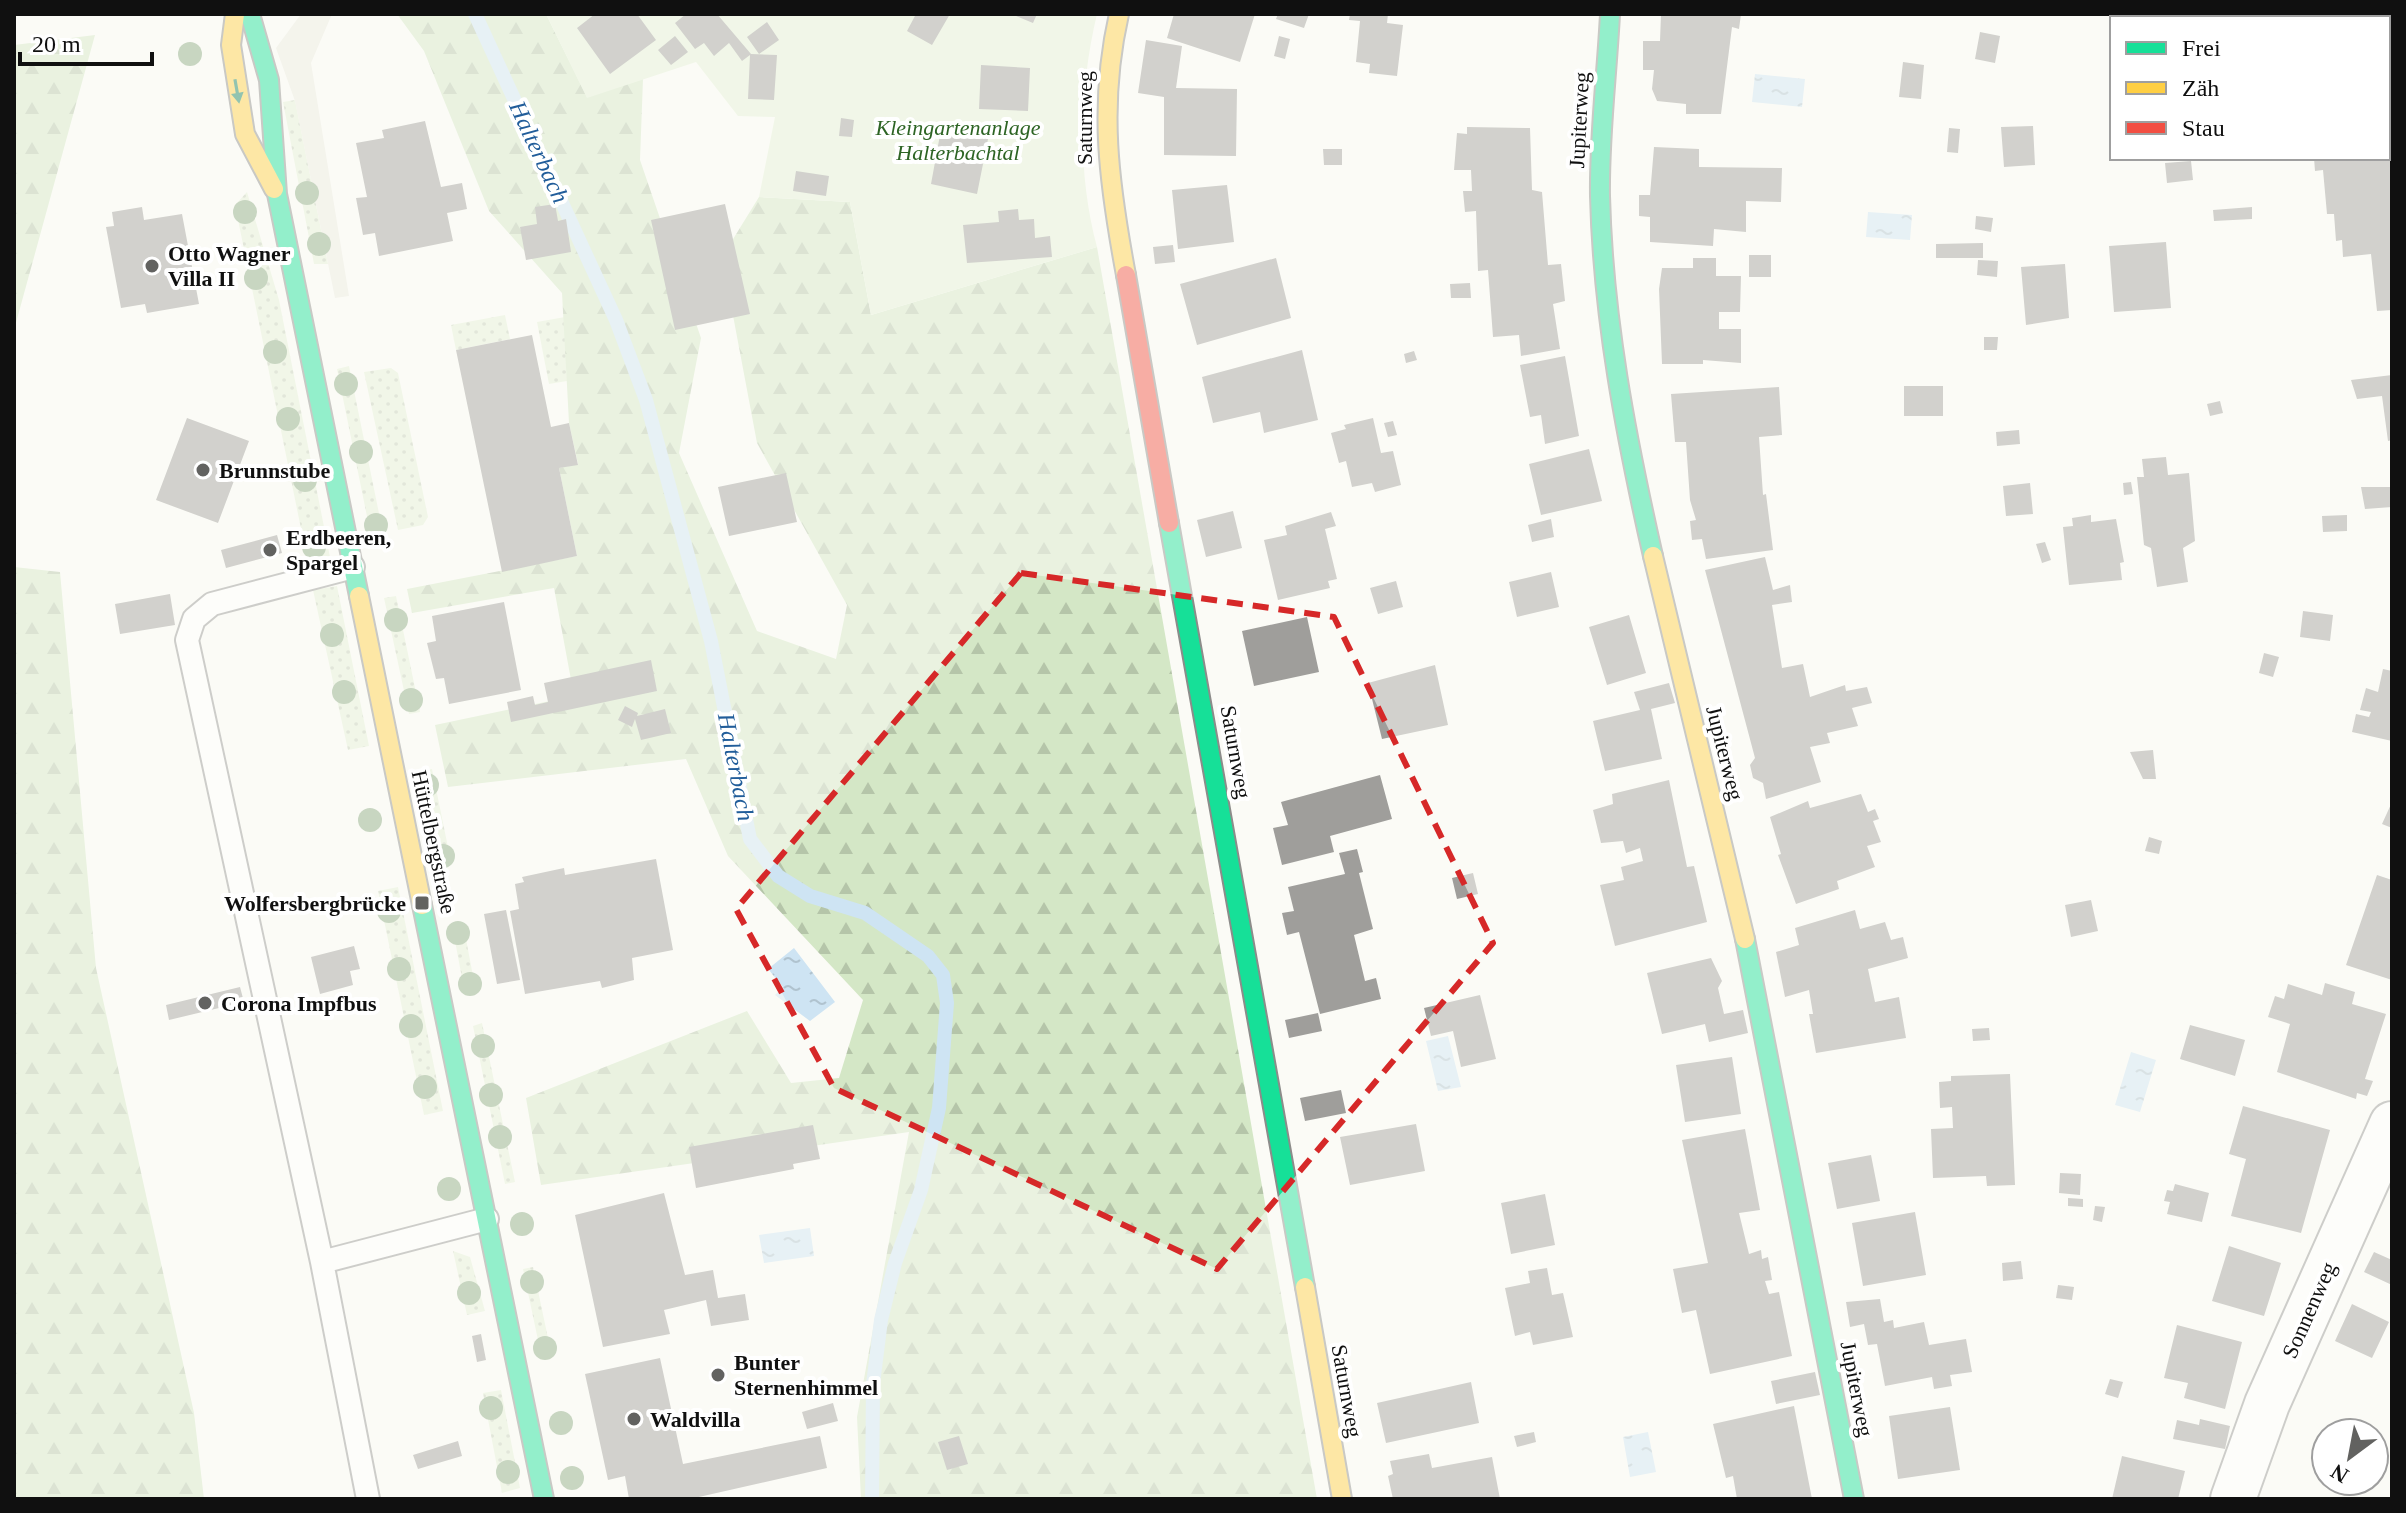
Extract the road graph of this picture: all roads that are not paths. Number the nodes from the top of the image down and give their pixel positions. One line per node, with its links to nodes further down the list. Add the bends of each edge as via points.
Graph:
1 (235, 14): 5 (street, Hüttelbergstraße, one-way to 5, via 231,45 245,134)
2 (250, 14): 5 (street, Hüttelbergstraße, via 262,42 276,126)
3 (1119, 14): 12 (street, Saturnweg, via 1108,58 1108,176)
4 (1610, 14): 13 (street, Jupiterweg, via 1600,193 1606,304 1618,379 1673,644 1739,905)
5 (277, 194): 6 (street, Hüttelbergstraße)
6 (353, 567): 8 (street, Hüttelbergstraße); 9 (lane, via 212,604 194,619 187,640)
7 (2392, 1124): 14 (street, Sonnenweg, via 2267,1404)
8 (487, 1219): 9 (lane); 11 (street, Hüttelbergstraße)
9 (322, 1262): 10 (lane)
10 (368, 1499)
11 (544, 1499)
12 (1342, 1499)
13 (1854, 1499)
14 (2233, 1499)

